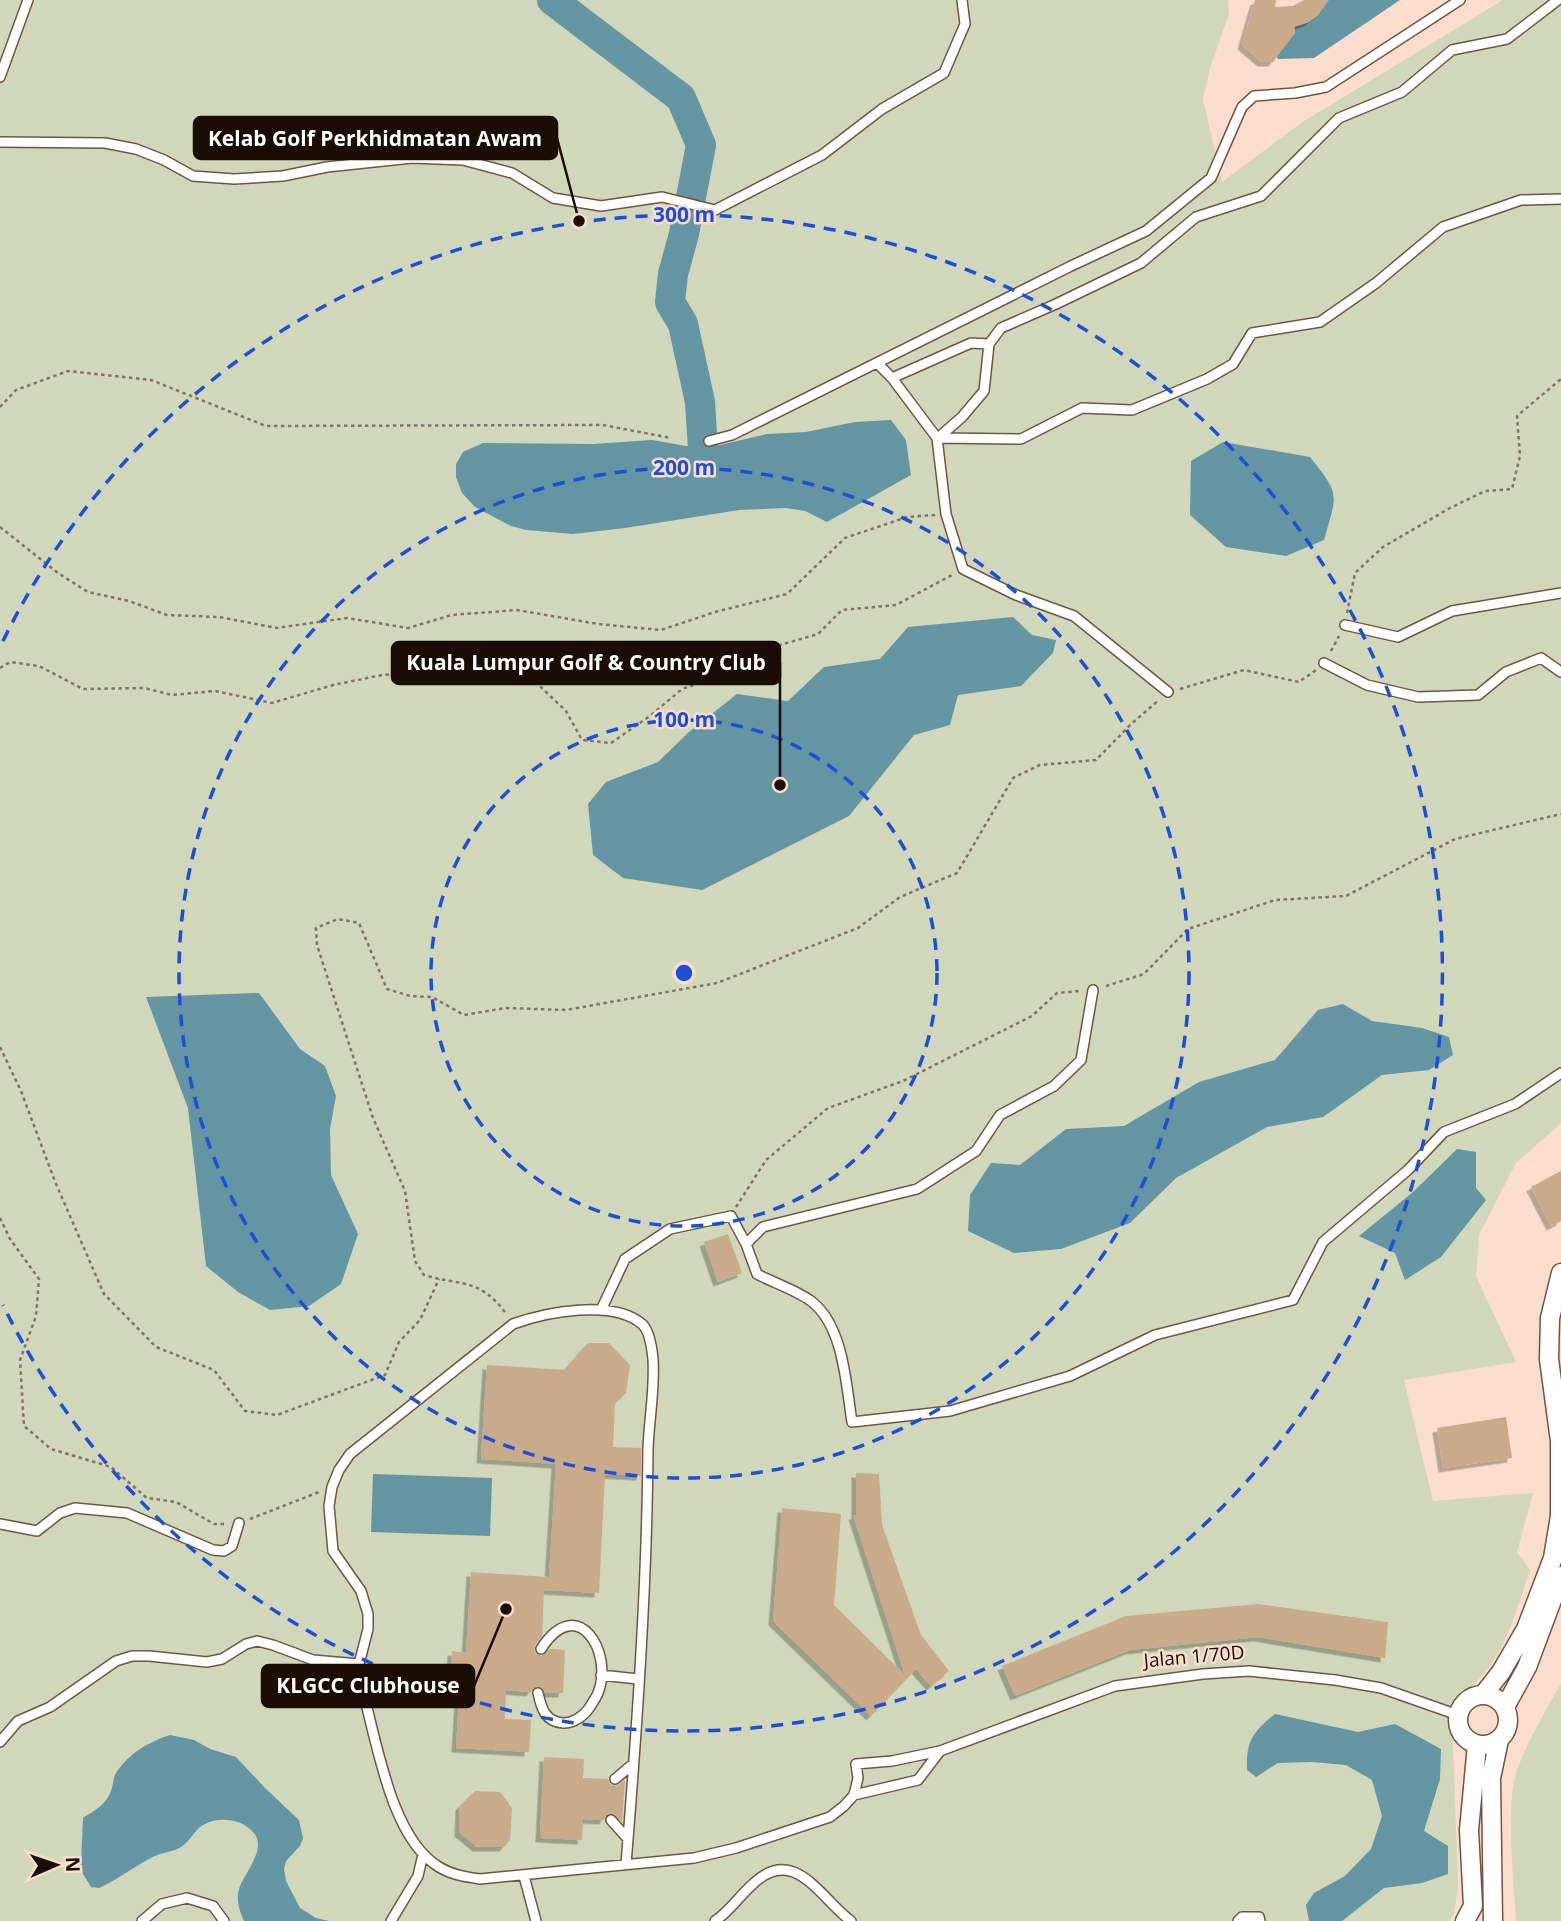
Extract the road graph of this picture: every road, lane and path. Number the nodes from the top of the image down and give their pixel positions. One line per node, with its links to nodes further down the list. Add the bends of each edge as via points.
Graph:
1 (28, 0): 5 (lane)
2 (962, 0): 6 (lane, via 965,24 944,74 882,109 822,155 715,210 662,197 601,206 553,198 512,173 463,160 412,158 234,179 193,176 136,149 105,143)
3 (1460, 0): 9 (lane, via 1326,87 1254,96 1242,107 1211,178 1146,231)
4 (1558, 0): 8 (lane, via 1507,39 1452,50 1402,92 1339,118 1261,195 1196,217 1141,263 1001,328)
5 (0, 77)
6 (0, 142)
7 (1561, 199): 14 (lane, via 1521,201 1443,227 1320,322 1252,333 1233,364 1132,410 1082,408 1021,439)
8 (989, 344): 10 (lane, via 971,343); 14 (lane, via 984,391)
9 (877, 363): 10 (lane); 15 (lane)
10 (892, 378): 14 (lane)
11 (1561, 379): 20 (path, via 1517,416 1520,456 1512,489 1485,491 1383,547 1355,573)
12 (0, 408): 13 (path, via 16,390 68,371 151,380 266,426 603,425)
13 (671, 438)
14 (937, 438): 16 (lane)
15 (709, 442)
16 (946, 514): 17 (path, via 907,517 845,538 787,594 661,630 517,610 452,615 408,628 347,618 277,628 219,617 167,615 88,592); 18 (lane)
17 (0, 527)
18 (963, 569): 22 (path, via 896,605 842,610 818,634 749,654 714,678 682,688 611,743 582,740 566,711 526,673 484,666 382,675 272,703 215,691 172,695 144,688 83,689 39,666 10,662); 24 (lane, via 1074,616)
19 (1561, 593): 20 (lane, via 1452,611 1398,637)
20 (1345, 625): 21 (path)
21 (1324, 663): 23 (lane, via 1367,685 1418,697 1478,695 1506,672 1541,658); 24 (path, via 1299,682 1244,670)
22 (0, 668)
23 (1561, 672)
24 (1168, 692): 33 (path, via 1096,760 1040,765 1013,778 957,873 900,897 858,928 717,983 566,1010 505,1009 464,1015 432,997 387,989 359,923 338,919 316,928 317,945 373,1118 405,1192 415,1261 424,1275)
25 (1561, 814): 26 (path, via 1455,839 1346,896 1275,900 1188,929 1144,974)
26 (1093, 990): 29 (path, via 1057,993 1032,1016 903,1081 828,1108 766,1160); 31 (lane, via 1081,1060 1054,1086 1000,1115 976,1150 917,1189 763,1227)
27 (0, 1047): 33 (path, via 104,1294 156,1347 214,1370 245,1411 277,1415 385,1375 399,1342 420,1321)
28 (1561, 1073): 31 (lane, via 1515,1104 1444,1132 1408,1170 1323,1242 1293,1300 1155,1335 1070,1376 950,1411 852,1422 832,1327 812,1301 757,1274)
29 (731, 1216): 31 (lane); 34 (lane, via 670,1229 625,1259)
30 (0, 1218): 37 (path, via 39,1279 36,1316 20,1360 24,1426 51,1448 111,1467 147,1498 176,1502 214,1524)
31 (746, 1244)
32 (1561, 1273): 45 (street, via 1550,1318 1549,1359 1560,1441 1560,1516 1553,1558 1526,1629)
33 (439, 1279): 35 (path, via 488,1293)
34 (601, 1311): 35 (lane, via 537,1315); 43 (lane, via 643,1325 653,1357)
35 (513, 1324): 36 (lane, via 350,1454)
36 (332, 1487): 37 (path); 41 (lane, via 333,1551 361,1591 368,1614)
37 (239, 1523): 38 (lane, via 232,1546 224,1551 127,1513 75,1508 37,1531)
38 (0, 1524)
39 (1561, 1576): 46 (street, via 1527,1667)
40 (541, 1649): 42 (lane, via 555,1629 579,1627 597,1647)
41 (359, 1664): 49 (lane, via 313,1660 257,1641 207,1662 123,1658 50,1707 18,1721); 57 (lane, via 396,1814)
42 (601, 1675): 43 (lane); 44 (lane, via 598,1693 577,1720 563,1723 546,1716)
43 (638, 1679): 52 (lane)
44 (538, 1693)
45 (1483, 1695): 46 (street, via 1494,1696); 47 (street, via 1465,1702)
46 (1505, 1706): 48 (street, via 1508,1728)
47 (1458, 1716): 50 (street, via 1464,1737); 51 (lane, Jalan 1/70D, via 1381,1688 1335,1680 1249,1671 1203,1674 1115,1686)
48 (1499, 1740): 50 (street); 69 (street, via 1491,1777)
49 (0, 1742)
50 (1477, 1745): 68 (street, via 1469,1830 1473,1906)
51 (940, 1751): 54 (lane, via 918,1780); 54 (lane, Jalan 1/70D, via 856,1764)
52 (634, 1764): 53 (lane); 56 (lane)
53 (615, 1779)
54 (854, 1795): 58 (lane, via 830,1817 736,1848 694,1858)
55 (611, 1820): 56 (lane)
56 (628, 1839): 58 (lane)
57 (423, 1854): 59 (lane, via 458,1875); 62 (lane, via 418,1876)
58 (626, 1864): 59 (lane)
59 (524, 1877): 63 (lane)
60 (142, 1921): 61 (lane, via 162,1904 187,1898 213,1906)
61 (225, 1921)
62 (391, 1921)
63 (536, 1921)
64 (715, 1921): 65 (lane, via 765,1873 776,1870 802,1875)
65 (851, 1921)
66 (1238, 1921): 67 (lane, via 1259,1917)
67 (1260, 1921)
68 (1465, 1921)
69 (1493, 1921)

